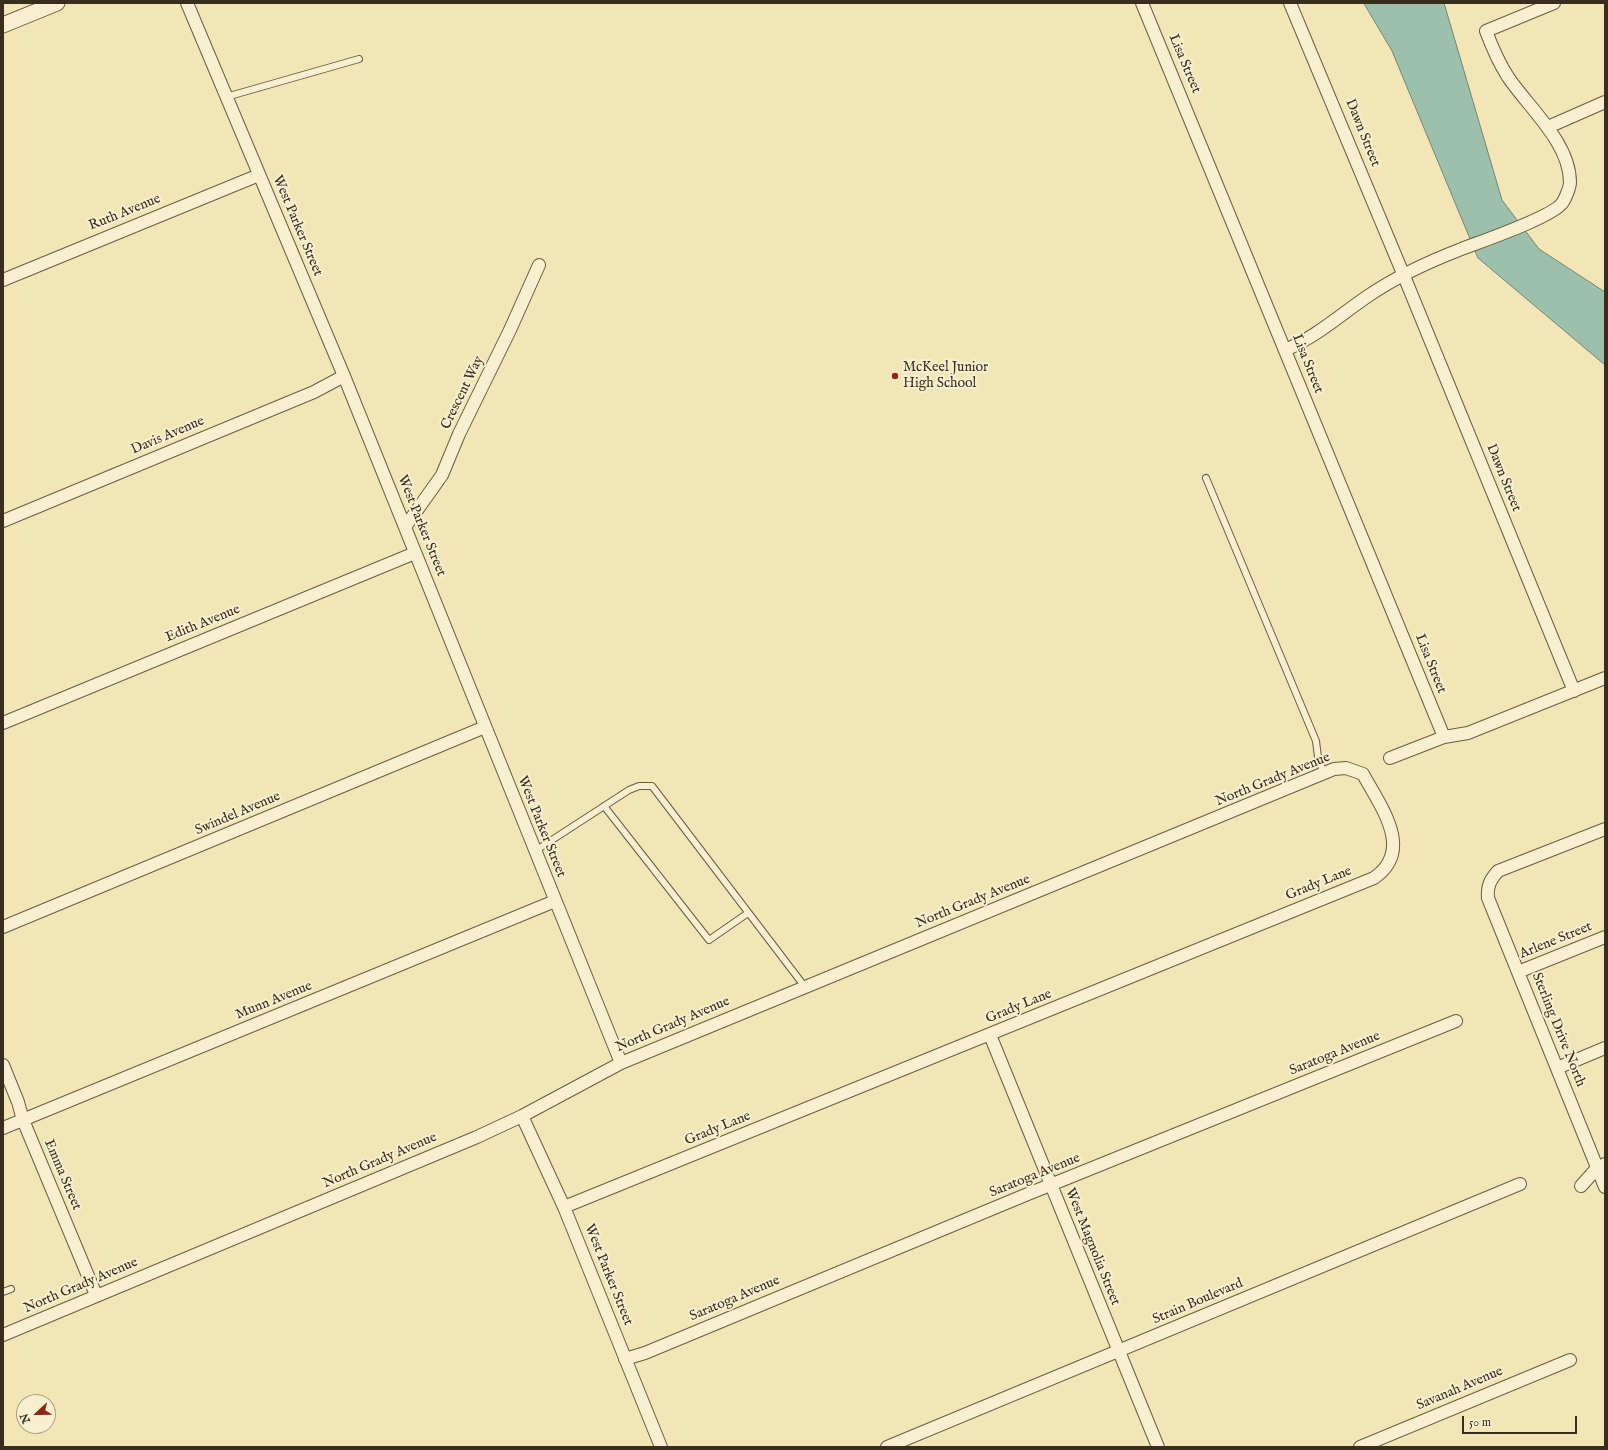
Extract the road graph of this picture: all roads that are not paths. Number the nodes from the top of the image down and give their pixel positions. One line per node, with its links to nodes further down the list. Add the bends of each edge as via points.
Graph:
1 (57, 3): 6 (street)
2 (187, 3): 8 (street, West Parker Street)
3 (1142, 3): 15 (street, Lisa Street)
4 (1290, 3): 13 (street, Dawn Street)
5 (1554, 3): 10 (street, via 1486,31 1508,76)
6 (3, 24)
7 (359, 59): 8 (lane)
8 (226, 97): 11 (street, West Parker Street)
9 (1605, 102): 10 (street)
10 (1548, 127): 13 (street, via 1568,163 1570,184 1563,203 1551,211 1426,263)
11 (259, 175): 14 (street, Ruth Avenue); 16 (street, West Parker Street)
12 (539, 265): 19 (street, Crescent Way, via 442,475)
13 (1404, 276): 15 (street, via 1369,295 1305,342); 22 (street, Dawn Street)
14 (3, 280)
15 (1284, 350): 25 (street, Lisa Street)
16 (344, 376): 18 (street, Davis Avenue, via 307,395); 19 (street, West Parker Street)
17 (1206, 478): 27 (lane, via 1316,741)
18 (3, 521)
19 (405, 527): 20 (street, West Parker Street)
20 (415, 553): 23 (street, Edith Avenue); 24 (street, West Parker Street)
21 (1605, 678): 22 (street)
22 (1574, 691): 25 (street, via 1468,733)
23 (3, 723)
24 (485, 727): 31 (street, West Parker Street); 34 (street, Swindel Avenue)
25 (1444, 737): 26 (street)
26 (1390, 758)
27 (1324, 774): 28 (street, North Grady Avenue, via 1334,769 1346,768); 37 (street, North Grady Avenue)
28 (1363, 774): 39 (street, Grady Lane, via 1393,832 1394,847 1391,860 1383,872 1367,881)
29 (604, 806): 31 (lane); 33 (lane, via 629,790 639,786 652,786); 33 (lane, via 709,940)
30 (1605, 829): 36 (street, Sterling Drive North, via 1498,871 1491,878 1488,898)
31 (535, 851): 32 (street, West Parker Street)
32 (556, 901): 41 (street, West Parker Street); 45 (street, Munn Avenue)
33 (748, 913): 37 (lane)
34 (3, 927)
35 (1605, 937): 36 (street, Arlene Street)
36 (1518, 972): 43 (street, Sterling Drive North)
37 (805, 987): 41 (street, North Grady Avenue)
38 (1456, 1021): 49 (street, Saratoga Avenue)
39 (990, 1035): 49 (street, West Magnolia Street); 52 (street, Grady Lane)
40 (1605, 1048): 43 (street)
41 (621, 1063): 44 (street, North Grady Avenue)
42 (3, 1065): 45 (street, Emma Street)
43 (1557, 1068): 47 (street, Sterling Drive North)
44 (522, 1116): 52 (street, West Parker Street); 55 (street, North Grady Avenue)
45 (23, 1120): 46 (street, Munn Avenue); 55 (street, Emma Street)
46 (3, 1128)
47 (1601, 1166): 50 (street); 51 (street, Sterling Drive North)
48 (1520, 1184): 57 (street, Strain Boulevard)
49 (1051, 1186): 57 (street, West Magnolia Street); 58 (street, Saratoga Avenue)
50 (1581, 1186)
51 (1605, 1187)
52 (564, 1207): 58 (street, West Parker Street)
53 (11, 1289): 54 (lane)
54 (3, 1292)
55 (96, 1295): 56 (street, North Grady Avenue)
56 (3, 1334)
57 (1119, 1351): 61 (street, Strain Boulevard); 62 (street, West Magnolia Street)
58 (626, 1359): 60 (street, West Parker Street)
59 (1570, 1360): 63 (street, Savanah Avenue)
60 (661, 1447)
61 (887, 1447)
62 (1158, 1447)
63 (1360, 1447)

